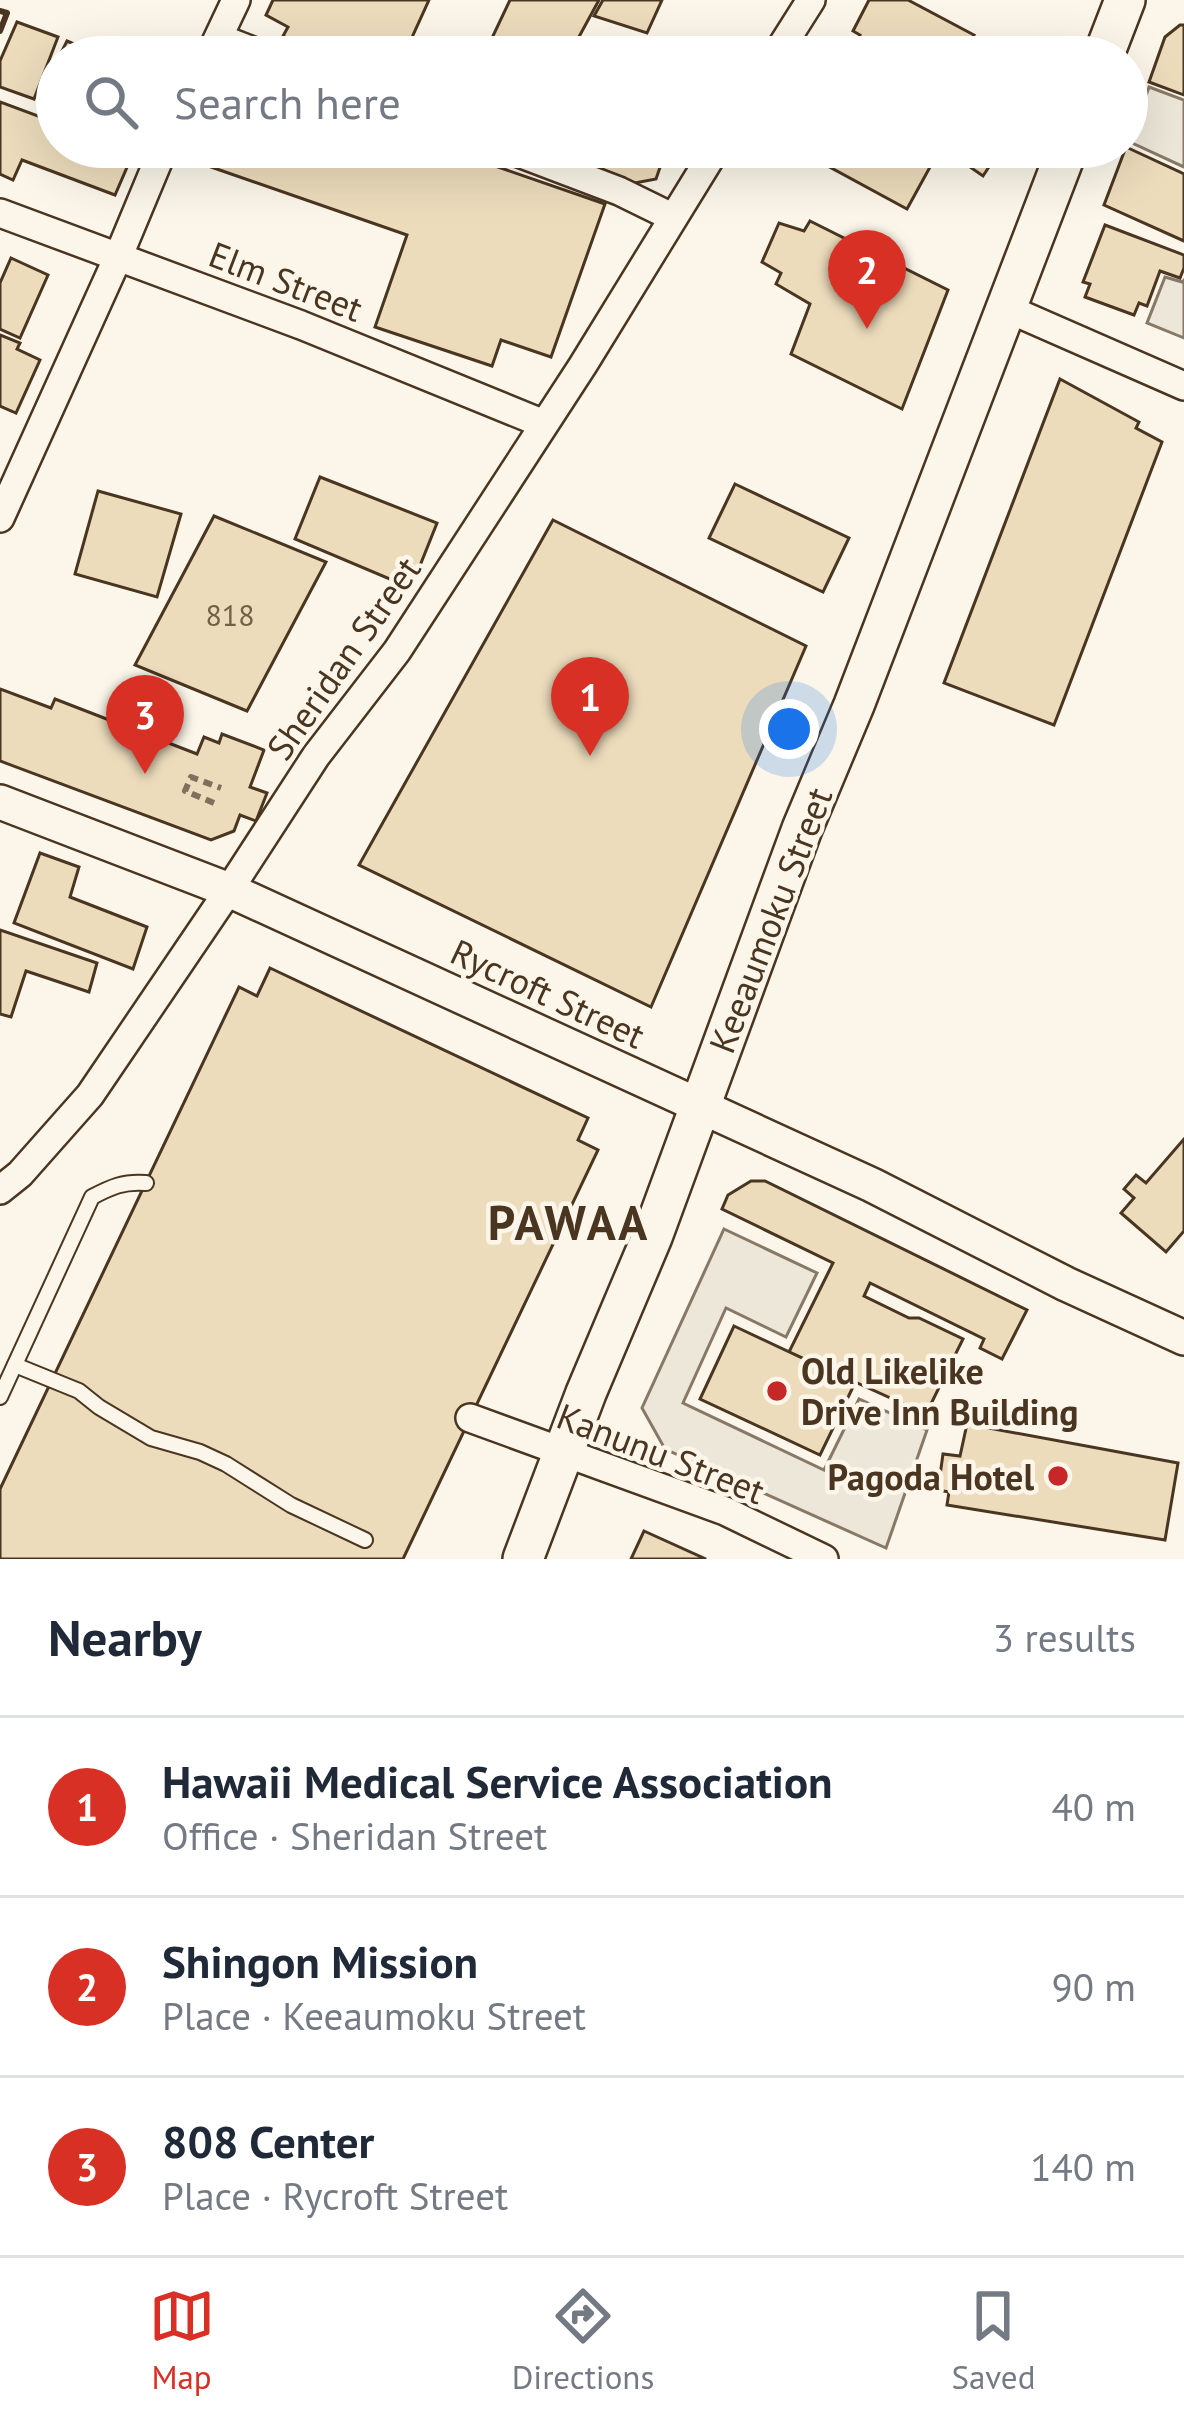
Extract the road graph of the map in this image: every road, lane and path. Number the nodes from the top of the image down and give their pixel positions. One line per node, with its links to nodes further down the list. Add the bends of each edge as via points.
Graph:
1 (236, 0): 4 (street)
2 (812, 0): 5 (street)
3 (1125, 0): 6 (main road)
4 (220, 36)
5 (789, 36)
6 (1111, 36)
7 (155, 168): 13 (street)
8 (558, 168): 12 (street)
9 (704, 168): 12 (street, Sheridan Street)
10 (1060, 168): 14 (main road, Keeaumoku Street)
11 (0, 213): 13 (street, Elm Street)
12 (672, 218): 16 (street, Sheridan Street)
13 (119, 255): 16 (street, Elm Street); 17 (street)
14 (1006, 308): 15 (street); 22 (main road, Keeaumoku Street)
15 (1184, 386)
16 (544, 424): 21 (street, Sheridan Street)
17 (0, 518)
18 (220, 788): 20 (path, via 191,776 184,791)
19 (0, 802): 21 (street, Rycroft Street)
20 (214, 803)
21 (229, 890): 22 (street, Rycroft Street); 24 (street, Sheridan Street, via 90,1095)
22 (699, 1106): 25 (street, Rycroft Street); 29 (main road, Keeaumoku Street)
23 (146, 1183): 26 (lane, via 92,1197)
24 (0, 1190)
25 (1184, 1338)
26 (15, 1365): 27 (lane); 30 (lane, via 79,1390 151,1438 226,1464)
27 (0, 1397)
28 (470, 1418): 29 (street, Kanunu Street)
29 (562, 1454): 31 (main road, Keeaumoku Street); 32 (street, Kanunu Street, via 724,1511)
30 (365, 1540)
31 (523, 1559)
32 (824, 1559)

